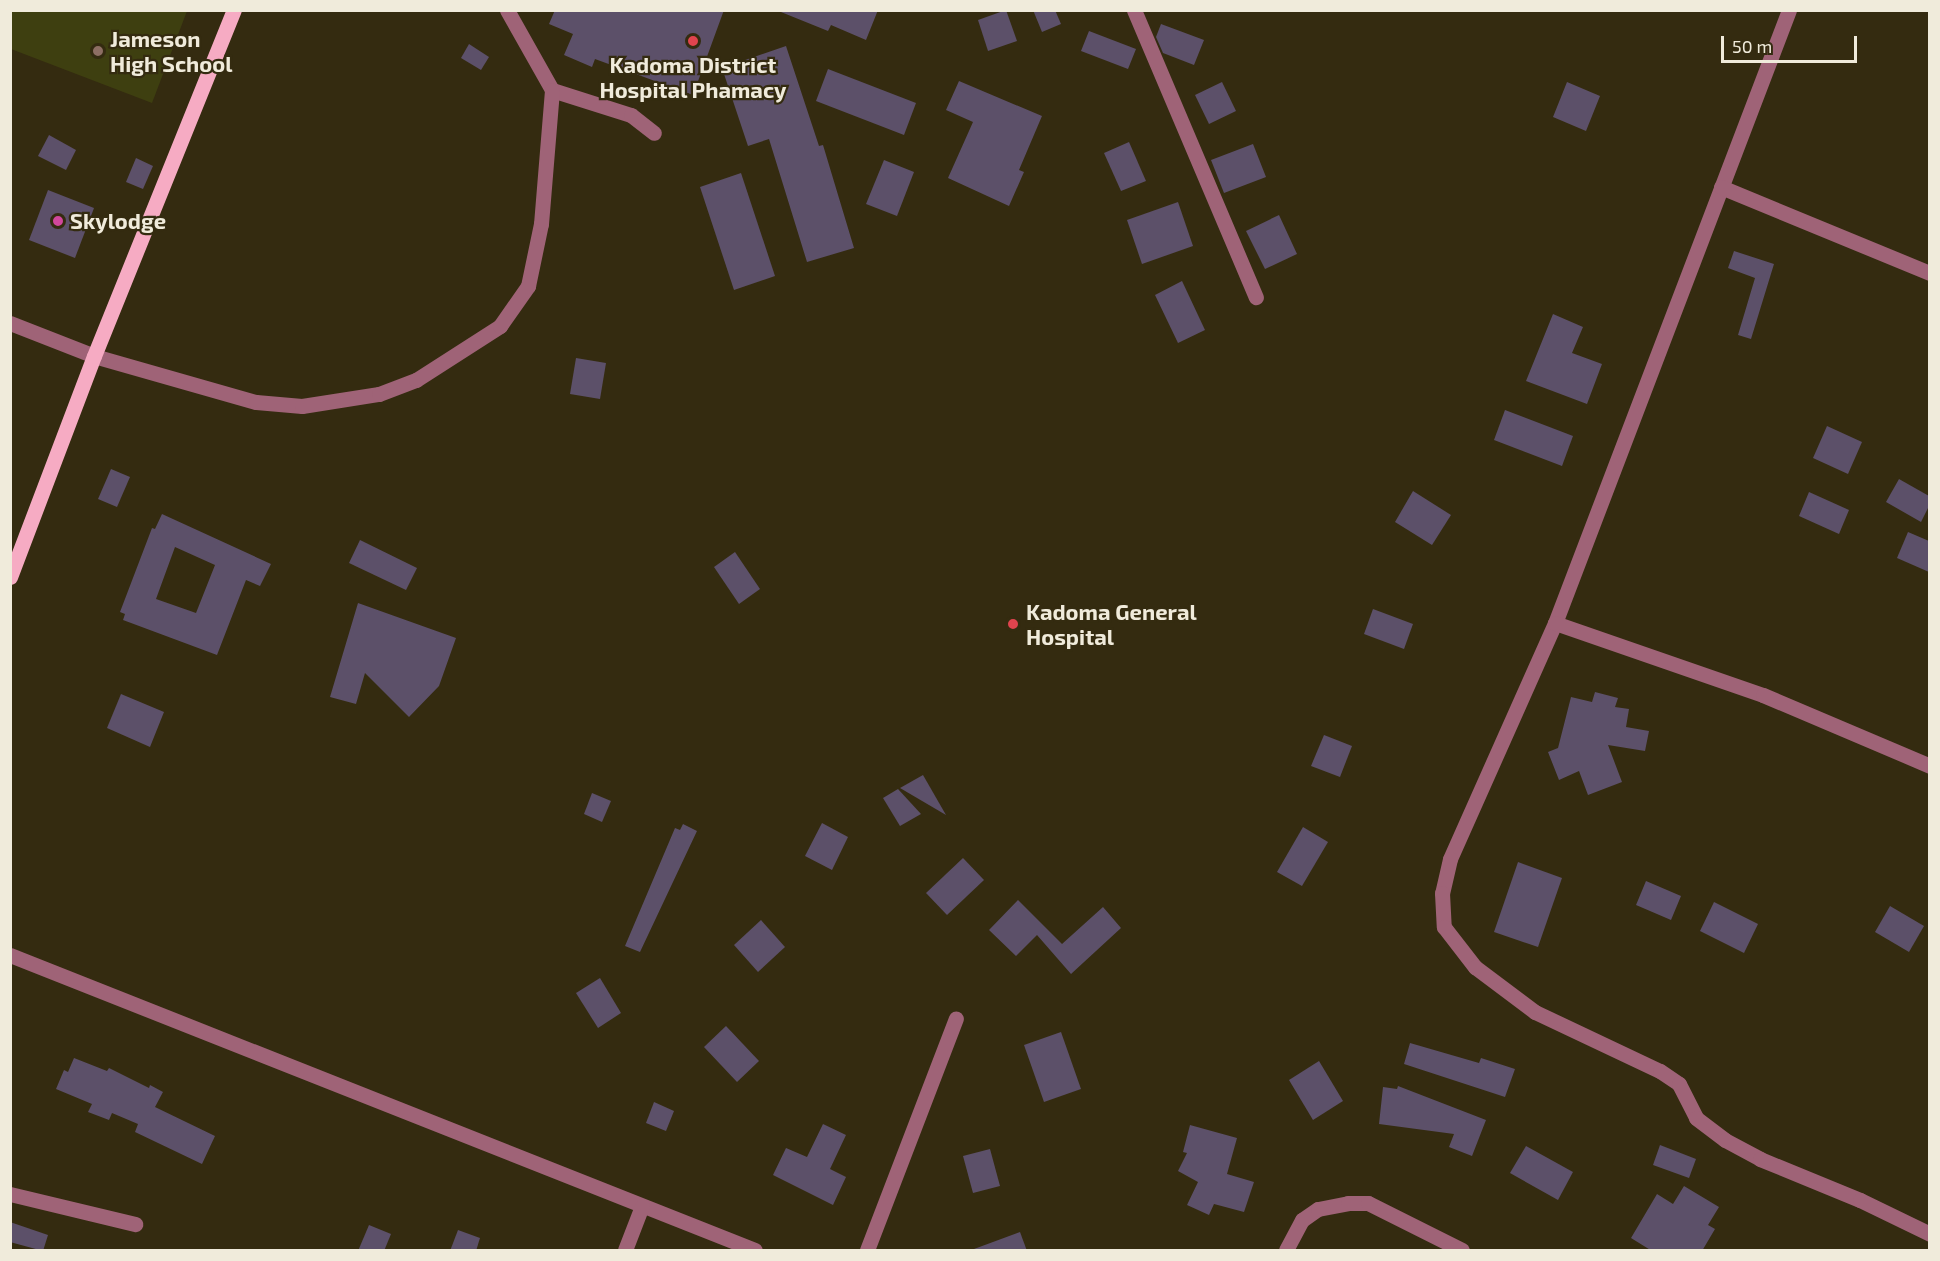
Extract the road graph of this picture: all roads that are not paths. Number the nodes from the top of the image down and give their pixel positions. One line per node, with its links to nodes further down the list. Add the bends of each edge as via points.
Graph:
1 (234, 10): 11 (main road)
2 (507, 10): 5 (street)
3 (1134, 10): 9 (street)
4 (1789, 10): 7 (street)
5 (552, 90): 6 (street, via 631,115); 11 (street, via 541,224 528,286 500,326 416,380 379,394 302,406 256,402)
6 (654, 133)
7 (1721, 187): 8 (street); 13 (street)
8 (1929, 273)
9 (1256, 297)
10 (10, 323): 11 (street)
11 (94, 356): 12 (main road)
12 (10, 577)
13 (1555, 622): 14 (street, via 1763,695); 20 (street, via 1450,859 1442,893 1444,927 1475,967 1535,1012 1660,1071 1679,1084 1696,1118 1725,1140)
14 (1929, 766)
15 (10, 955): 18 (street)
16 (956, 1018): 23 (street)
17 (10, 1194): 19 (street)
18 (642, 1206): 21 (street); 22 (street)
19 (135, 1224)
20 (1929, 1234)
21 (625, 1251)
22 (754, 1251)
23 (867, 1251)
24 (1286, 1251): 25 (street, via 1302,1220 1318,1209 1348,1203 1368,1203)
25 (1462, 1251)

